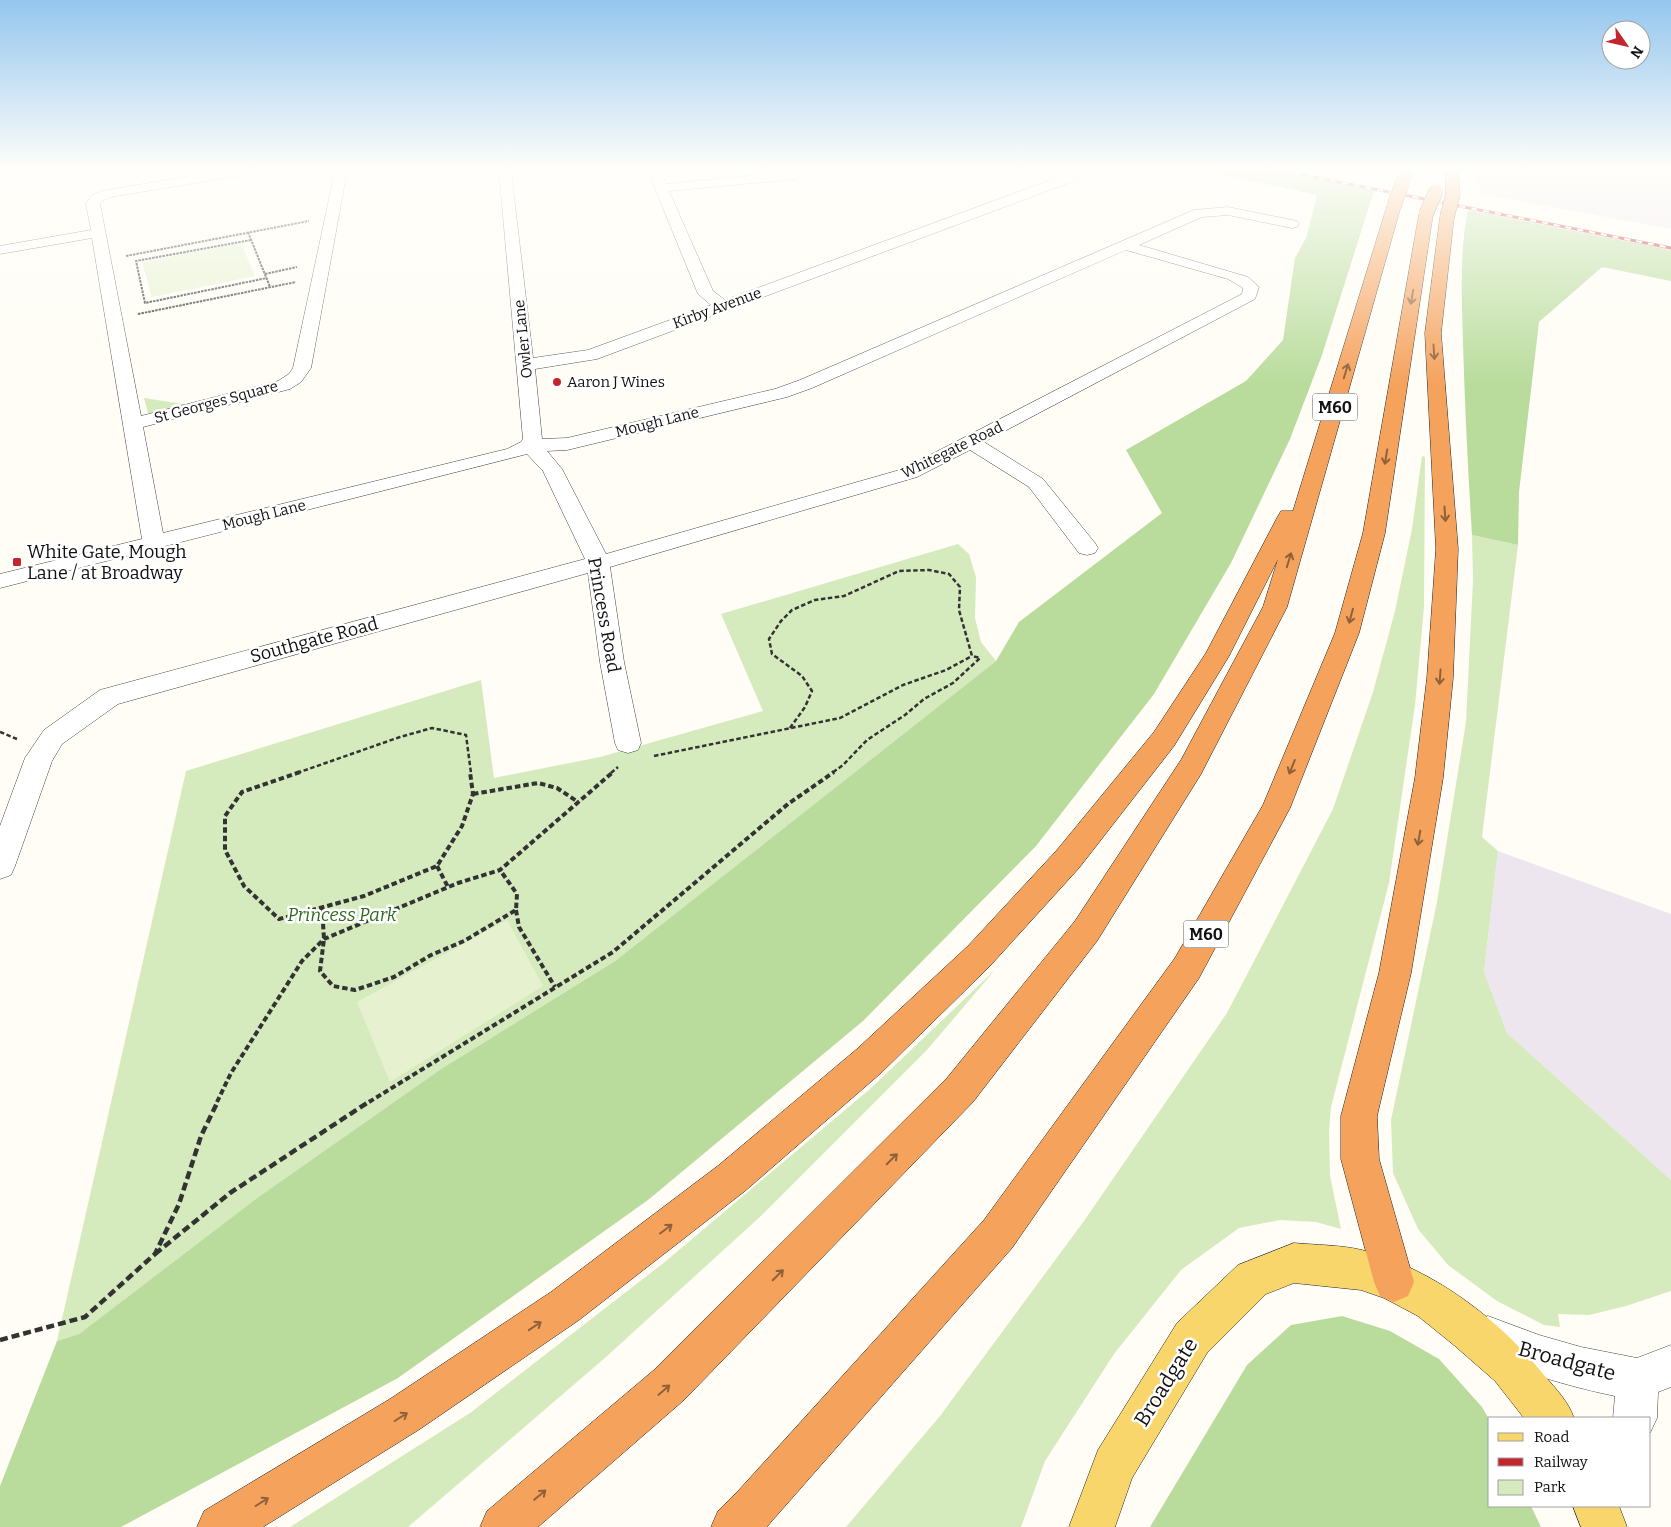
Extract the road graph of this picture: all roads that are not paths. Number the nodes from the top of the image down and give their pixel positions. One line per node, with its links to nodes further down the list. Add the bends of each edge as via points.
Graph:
1 (45, 242): 12 (street)
2 (100, 242): 15 (street, St Georges Square)
3 (327, 242): 15 (street, St Georges Square, via 302,368 295,378 284,385)
4 (513, 242): 14 (street, Owler Lane)
5 (684, 242): 13 (street, via 706,294)
6 (892, 242): 13 (street, Kirby Avenue)
7 (1130, 242): 11 (street, Mough Lane)
8 (1383, 242): 18 (highway, M60, one-way to 8, bridge)
9 (1430, 242): 33 (highway, M60, one-way to 33, via 1407,324 1374,533 1347,633 1276,808 1187,968 998,1234)
10 (1439, 242): 25 (highway, M60, one-way to 25, via 1433,333 1447,549 1440,678 1429,778 1395,973 1359,1116 1360,1159)
11 (1124, 245): 16 (street, Whitegate Road, via 1243,280 1251,287 1249,296); 17 (street, Mough Lane, via 806,384 575,442)
12 (0, 250)
13 (724, 306): 14 (street, Kirby Avenue, via 591,355)
14 (524, 365): 17 (street, Owler Lane, via 534,439)
15 (133, 424): 19 (street, St Georges Square)
16 (972, 442): 20 (street, via 1036,482); 21 (street, Whitegate Road, via 910,473)
17 (529, 446): 19 (street, Mough Lane, via 514,453); 21 (street, Princess Road, via 552,469)
18 (1321, 454): 31 (highway, one-way to 18, via 405,1414 573,1300 732,1178 869,1060 979,956 1068,859 1164,739 1217,656); 32 (highway, M60, one-way to 18, via 669,1385 960,1090 1086,931 1191,767 1275,607)
19 (154, 542): 22 (street, Mough Lane)
20 (1087, 548)
21 (598, 563): 23 (street, Princess Road); 24 (street, Southgate Road, via 109,697 53,737 39,758)
22 (0, 581)
23 (628, 743)
24 (0, 866)
25 (1394, 1282): 26 (main road, Broadgate, via 1432,1302); 34 (main road, Broadgate, via 1361,1270 1294,1262 1252,1279 1192,1338 1114,1466)
26 (1470, 1331): 27 (street, Broadgate); 28 (main road, Broadgate, via 1510,1366)
27 (1648, 1388)
28 (1551, 1417)
29 (1596, 1507): 35 (main road)
30 (1613, 1507): 35 (street)
31 (220, 1527)
32 (503, 1527)
33 (734, 1527)
34 (1092, 1527)
35 (1605, 1527)

